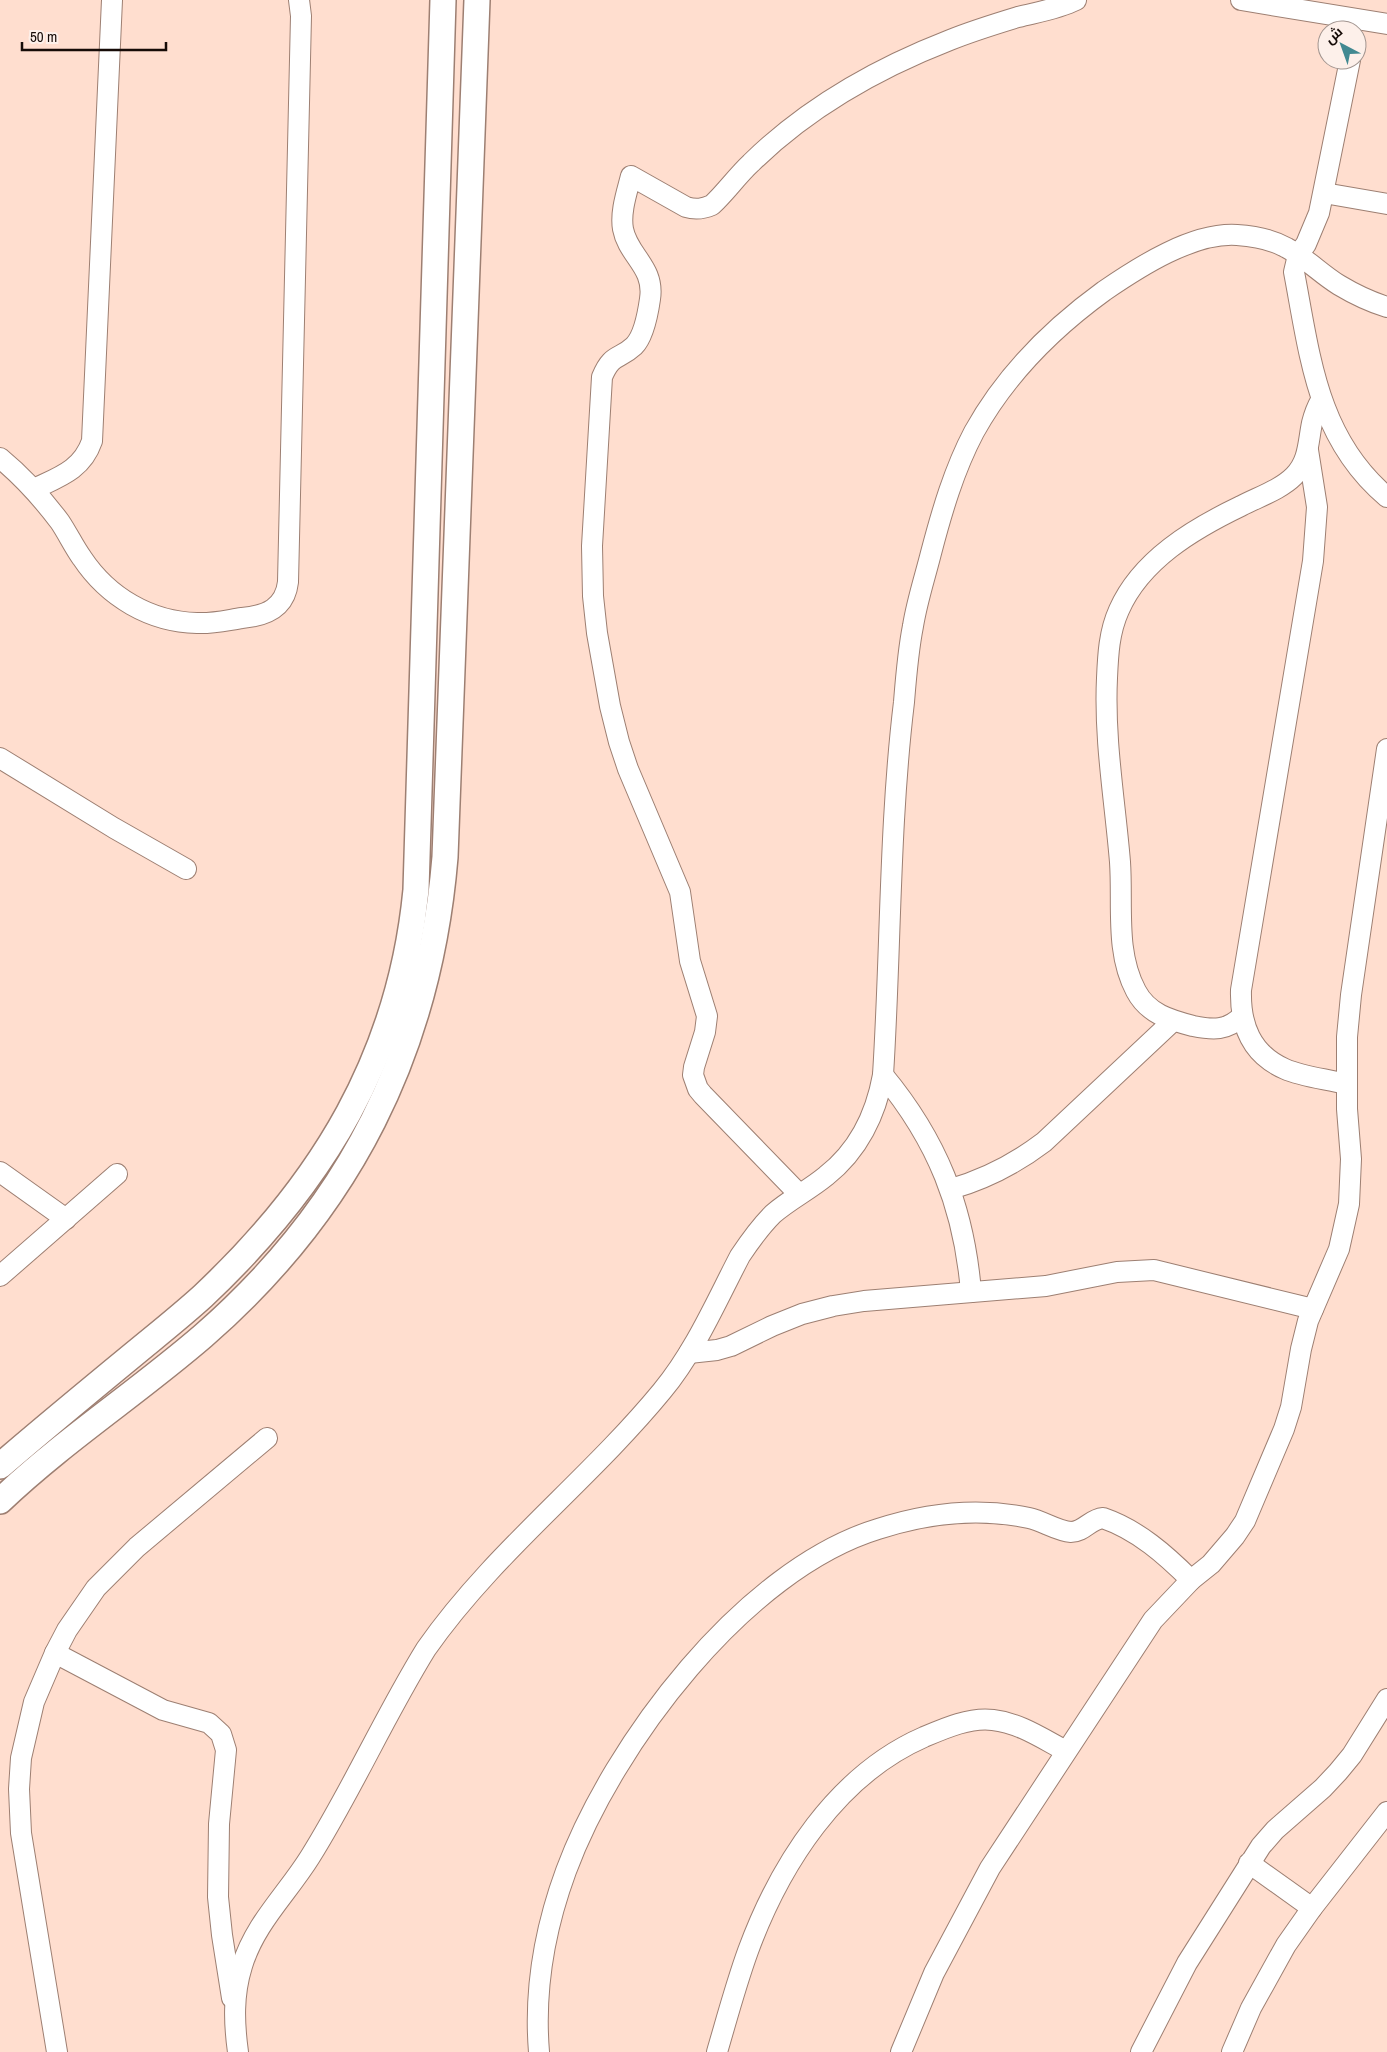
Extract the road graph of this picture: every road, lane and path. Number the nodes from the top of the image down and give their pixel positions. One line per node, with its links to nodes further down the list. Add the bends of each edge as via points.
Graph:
1 (112, 0): 18 (street, via 92,441 88,452 75,467)
2 (299, 0): 18 (street, via 288,582 284,596 273,610 265,614 199,624 173,621 143,611 95,575)
3 (443, 0): 37 (street, via 416,890 409,949 393,1012 352,1108 313,1170 271,1225 195,1302)
4 (477, 0): 38 (street, via 445,857 434,940 415,1017 401,1060 369,1131 328,1198 279,1261 201,1337)
5 (1076, 0): 30 (street, via 950,40 862,82 784,135 704,209 686,207 631,176 622,216 623,227 629,244 646,270 650,299 640,337 635,345 612,360 602,378 592,546 593,596 602,670 628,769 680,892 690,961 707,1016 694,1067 695,1082 703,1095)
6 (1241, 0): 7 (street)
7 (1335, 20)
8 (1387, 24): 9 (street)
9 (1367, 25)
10 (1348, 70): 11 (street)
11 (1324, 193): 12 (street); 13 (street, via 1313,228)
12 (1387, 204)
13 (1298, 255): 14 (street, via 1339,285); 15 (street, via 1294,272); 25 (street, via 1272,241 1236,234 1199,240 1149,263 1090,302 1038,348 994,400 964,452 943,509 910,644 893,820)
14 (1387, 307)
15 (1321, 400): 16 (street, via 1312,422); 19 (street, via 1354,463)
16 (1308, 450): 23 (street, via 1316,507 1313,561 1241,990); 24 (street, via 1301,468 1286,483 1210,522 1159,557 1135,582 1112,627 1107,661 1106,716 1121,879 1123,952 1140,998 1151,1009)
17 (0, 458): 18 (street)
18 (34, 489)
19 (1387, 497)
20 (1387, 749): 26 (street, via 1351,994)
21 (0, 758): 22 (street)
22 (186, 869)
23 (1242, 1016): 24 (street, via 1230,1026 1216,1030); 26 (street, via 1257,1049 1277,1065)
24 (1173, 1021): 29 (street, via 1033,1150 990,1176)
25 (882, 1075): 29 (street, via 915,1117); 30 (street, via 873,1113 854,1147 828,1175)
26 (1346, 1084): 34 (street, via 1351,1159 1349,1204 1339,1249)
27 (0, 1172): 31 (street)
28 (117, 1174): 31 (street)
29 (951, 1189): 33 (street, via 965,1240)
30 (799, 1194): 35 (street, via 772,1215 749,1242)
31 (66, 1219): 32 (street)
32 (0, 1276)
33 (970, 1292): 34 (street, via 1046,1286 1117,1272 1154,1270); 35 (street, via 833,1306 802,1314 731,1346)
34 (1312, 1309): 39 (street, via 1291,1407 1244,1521 1224,1551)
35 (690, 1353): 46 (street, via 646,1410 470,1592 426,1649 310,1859 261,1924 250,1944 240,1973)
36 (267, 1438): 40 (street, via 116,1567 81,1609)
37 (0, 1466)
38 (0, 1501)
39 (1191, 1580): 42 (street, via 1154,1620); 49 (street, via 1143,1539 1103,1518 1070,1532 1030,1518 993,1512 963,1512 904,1521 848,1540 807,1562 741,1616 682,1677 636,1738 597,1804 566,1871 546,1940 540,1976)
40 (55, 1653): 46 (street, via 163,1710 209,1723 221,1734 226,1750 219,1824 218,1897); 47 (street, via 34,1702 27,1728 19,1789 21,1833)
41 (1387, 1698): 44 (street, via 1338,1772 1275,1830)
42 (1066, 1751): 50 (street, via 1015,1725 972,1720 910,1744 862,1776 823,1817 778,1885 749,1949); 51 (street, via 966,1911 934,1973)
43 (1387, 1812): 45 (street)
44 (1249, 1863): 45 (street); 52 (street, via 1187,1963)
45 (1312, 1908): 53 (street, via 1267,1976)
46 (234, 2011): 48 (street)
47 (57, 2052)
48 (238, 2052)
49 (539, 2052)
50 (717, 2052)
51 (901, 2052)
52 (1141, 2052)
53 (1232, 2052)

